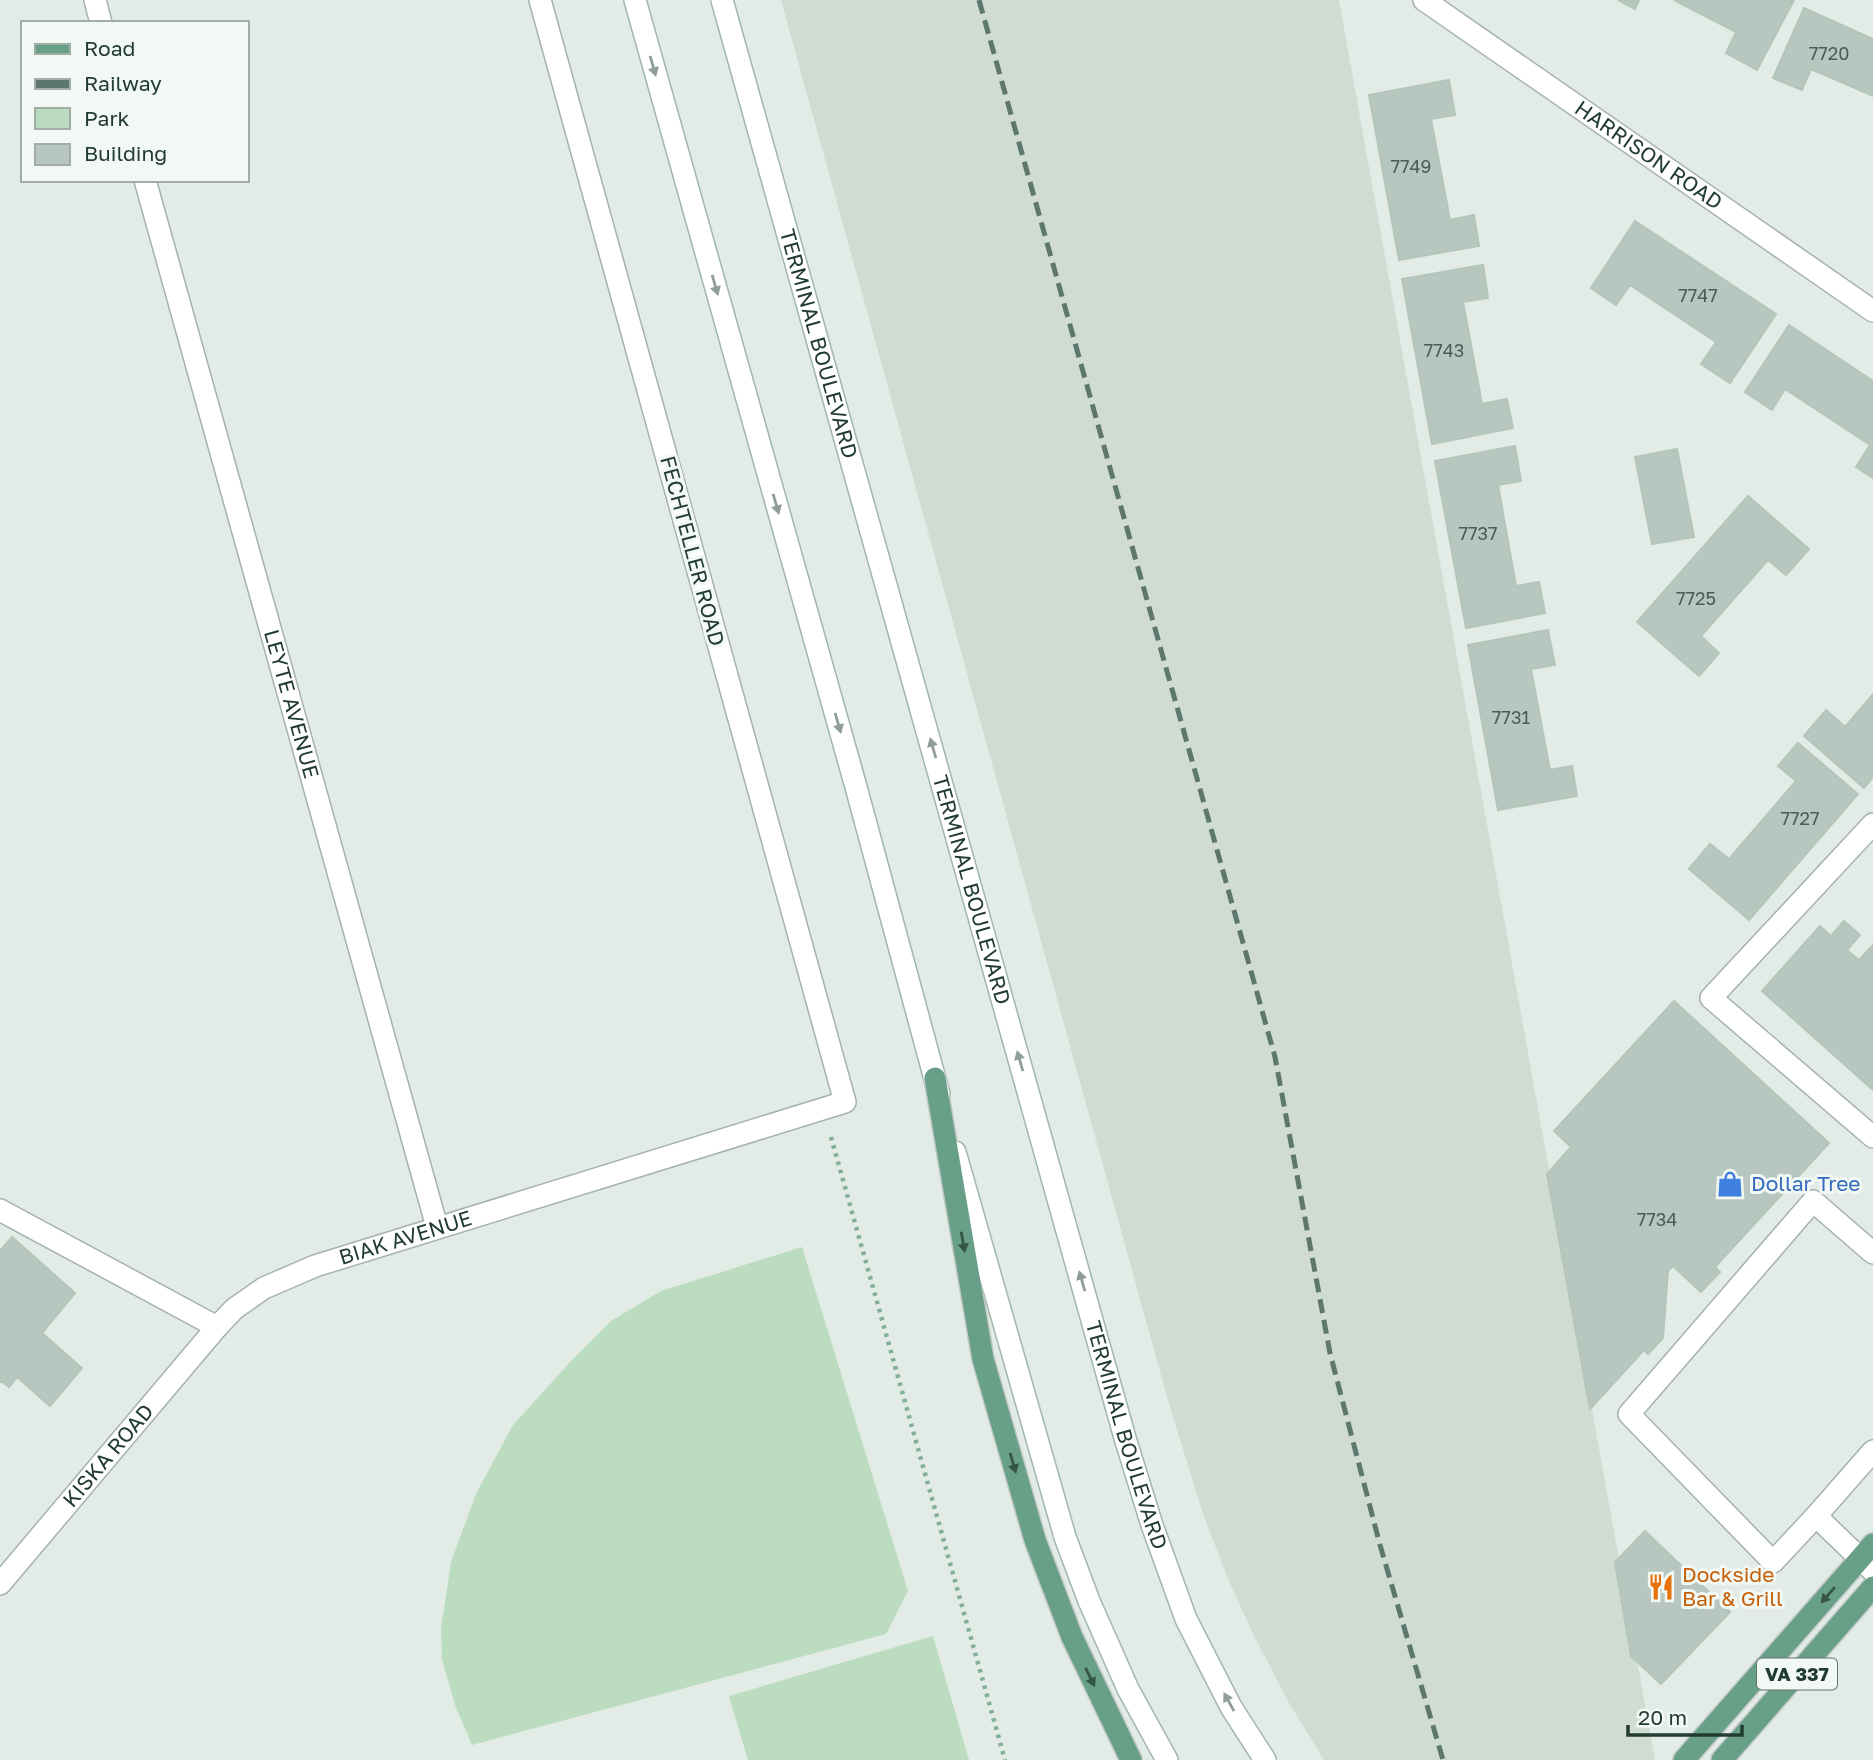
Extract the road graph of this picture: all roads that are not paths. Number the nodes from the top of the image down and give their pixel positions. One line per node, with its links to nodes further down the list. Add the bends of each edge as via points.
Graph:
1 (95, 0): 6 (street)
2 (540, 0): 11 (street, FECHTELLER ROAD)
3 (635, 0): 10 (street, one-way to 10)
4 (722, 0): 24 (street, TERMINAL BOULEVARD, one-way to 4, via 1231,1707 1186,1619 1125,1438)
5 (1423, 0): 8 (street, HARRISON ROAD)
6 (100, 21)
7 (146, 182): 14 (street, LEYTE AVENUE)
8 (1873, 311)
9 (1873, 824): 12 (street, via 1711,998)
10 (934, 1078): 22 (main road, one-way to 22, via 983,1359 1031,1527 1072,1637); 23 (street, via 1065,1537 1128,1689)
11 (845, 1102): 14 (street, BIAK AVENUE)
12 (1873, 1137)
13 (0, 1210): 16 (street)
14 (437, 1227): 16 (street, BIAK AVENUE, via 314,1266 264,1288)
15 (1873, 1252): 18 (street, via 1813,1201 1629,1414 1773,1562)
16 (217, 1327): 20 (street, KISKA ROAD)
17 (1873, 1451): 18 (street)
18 (1816, 1516): 19 (street)
19 (1869, 1558): 25 (main road, one-way to 25)
20 (0, 1584)
21 (1873, 1587): 26 (main road, VA 337)
22 (1131, 1760)
23 (1167, 1760)
24 (1265, 1760)
25 (1684, 1760)
26 (1722, 1760)

